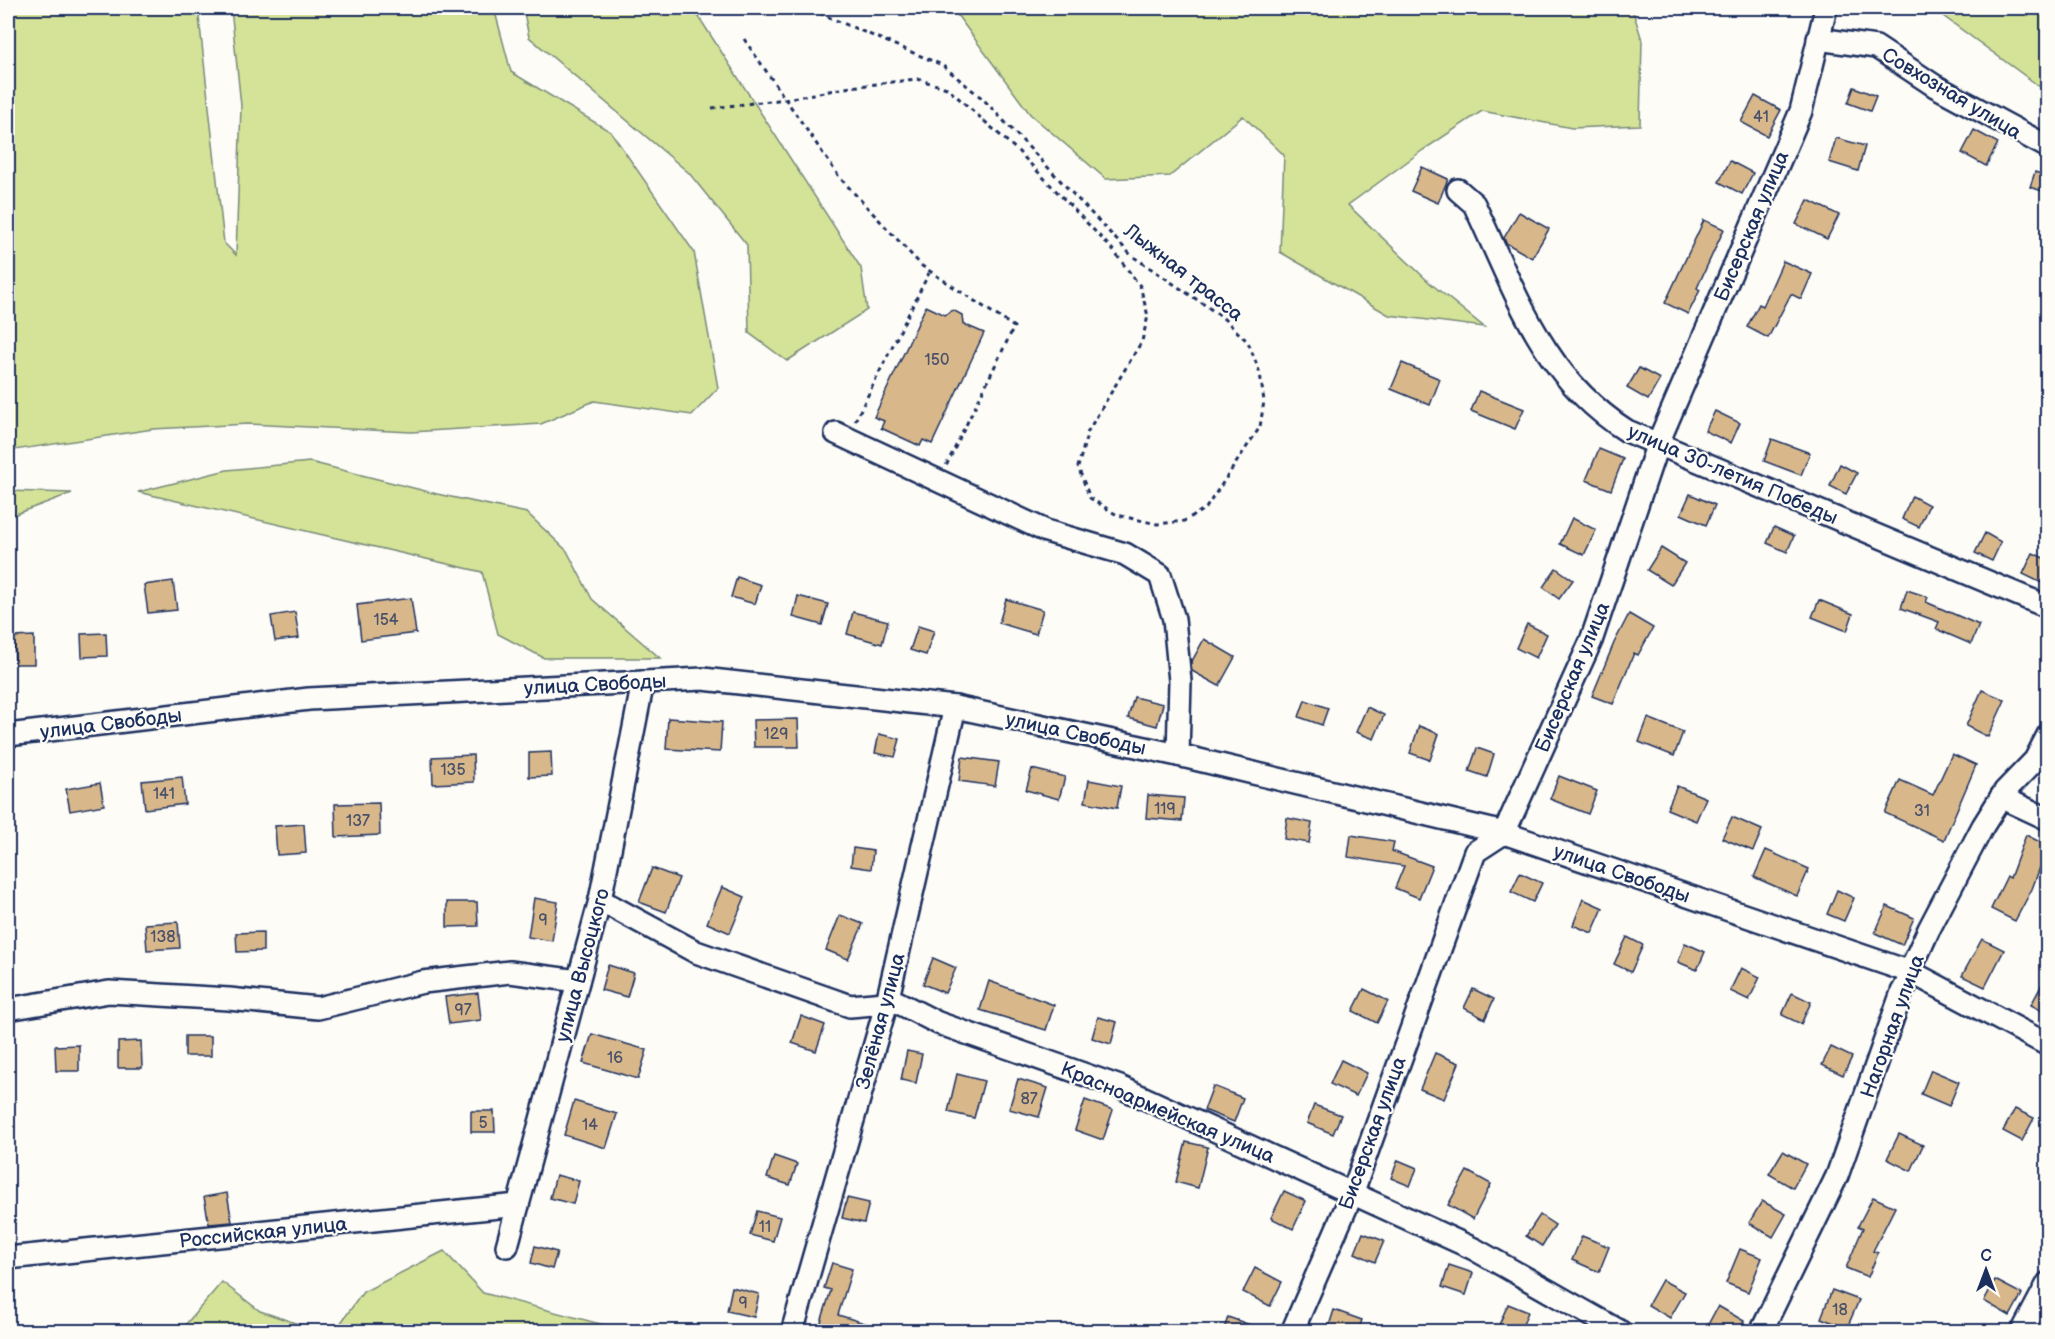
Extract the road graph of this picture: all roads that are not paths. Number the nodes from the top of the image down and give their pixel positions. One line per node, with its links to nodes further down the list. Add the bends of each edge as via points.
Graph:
1 (1826, 8): 2 (street, Бисерская улица)
2 (1818, 39): 3 (street, Совхозная улица, via 1876,47 1935,86); 6 (street, Бисерская улица, via 1801,111)
3 (2048, 147)
4 (1458, 190): 6 (street, улица 30-летия Победы, via 1474,204 1539,343 1555,365 1608,418)
5 (841, 435): 12 (street, via 1046,531 1125,554 1160,575 1174,619 1180,681)
6 (1658, 443): 7 (street, улица 30-летия Победы); 15 (street, Бисерская улица, via 1591,641)
7 (2048, 607)
8 (642, 682): 9 (street, улица Свободы, via 703,679); 10 (street, улица Свободы, via 309,699); 16 (street, улица Высоцкого)
9 (955, 707): 12 (street, улица Свободы); 19 (street, Зелёная улица)
10 (8, 735)
11 (2048, 735): 13 (street, Нагорная улица, via 2035,760)
12 (1178, 755): 15 (street, улица Свободы)
13 (2001, 797): 14 (street); 17 (street, Нагорная улица, via 1929,929 1913,964)
14 (2048, 819)
15 (1504, 833): 17 (street, улица Свободы); 22 (street, Бисерская улица, via 1475,852)
16 (600, 900): 18 (street, улица Высоцкого); 19 (street, Красноармейская улица, via 696,952 827,1000 850,1006)
17 (1913, 973): 21 (street, улица Свободы); 30 (street, Нагорная улица, via 1902,992 1837,1176)
18 (579, 981): 20 (street, via 510,972 423,982 318,1008 110,992); 23 (street, улица Высоцкого)
19 (887, 1002): 22 (street, Красноармейская улица, via 897,1002 938,1023 1120,1087); 27 (street, Зелёная улица)
20 (8, 1009)
21 (2048, 1045)
22 (1352, 1194): 28 (street, Бисерская улица); 29 (street, Красноармейская улица, via 1474,1249)
23 (518, 1205): 24 (street, улица Высоцкого); 25 (street, Российская улица)
24 (507, 1246)
25 (8, 1258)
26 (2048, 1283): 31 (street)
27 (792, 1332)
28 (1292, 1332)
29 (1622, 1332)
30 (1761, 1332)
31 (2022, 1332)

